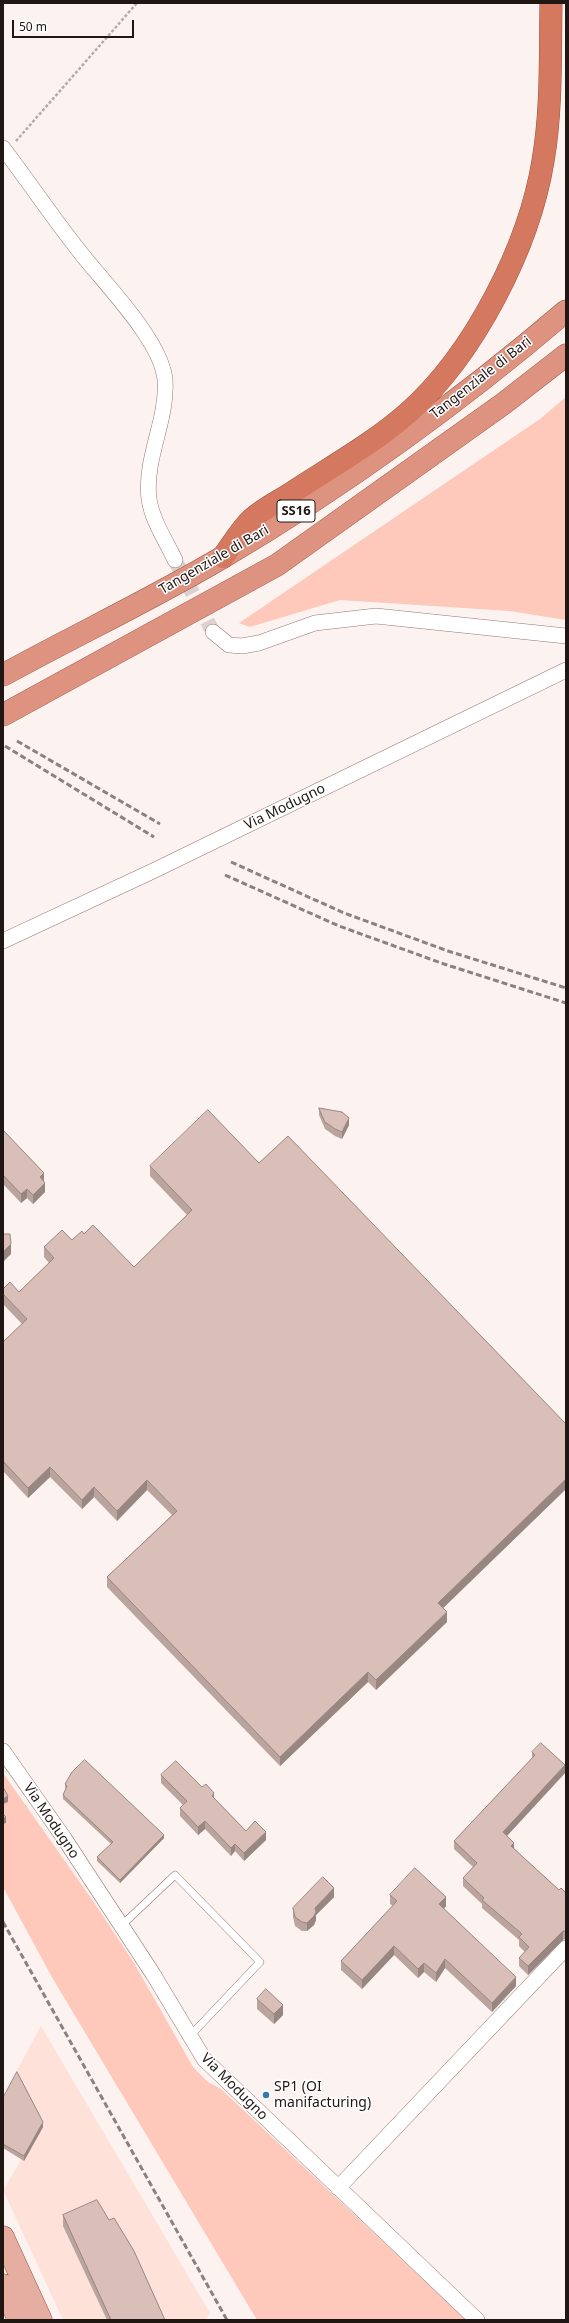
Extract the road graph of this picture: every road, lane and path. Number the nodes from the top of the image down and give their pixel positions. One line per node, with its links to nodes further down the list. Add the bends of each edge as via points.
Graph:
1 (137, 3): 3 (path)
2 (550, 3): 6 (highway, via 549,112 543,162 532,209 507,274 476,331 442,377 408,412 367,443 252,519)
3 (5, 150): 7 (street, via 79,252 141,328 160,363 165,379 164,392 150,464 149,500)
4 (566, 311): 6 (highway, Tangenziale di Bari / SS16, via 474,386 362,467)
5 (566, 355): 12 (highway, SS16, via 497,409 277,565)
6 (223, 557): 11 (highway, Tangenziale di Bari / SS16)
7 (175, 560)
8 (213, 632): 9 (street, via 229,645 242,646 259,643 315,623 376,616)
9 (566, 636)
10 (566, 670): 13 (street, Via Modugno, via 168,864)
11 (3, 675)
12 (3, 715)
13 (3, 941)
14 (3, 1751): 15 (street, Via Modugno)
15 (121, 1926): 17 (street, Via Modugno, via 153,1974); 17 (lane, via 174,1875 260,1962)
16 (566, 1948): 18 (street)
17 (189, 2037): 18 (street, Via Modugno, via 212,2068)
18 (338, 2188): 25 (street, Via Modugno)
19 (3, 2237): 24 (main road)
20 (3, 2285): 23 (main road)
21 (3, 2303): 22 (main road)
22 (15, 2320)
23 (19, 2320)
24 (41, 2320)
25 (477, 2320)

